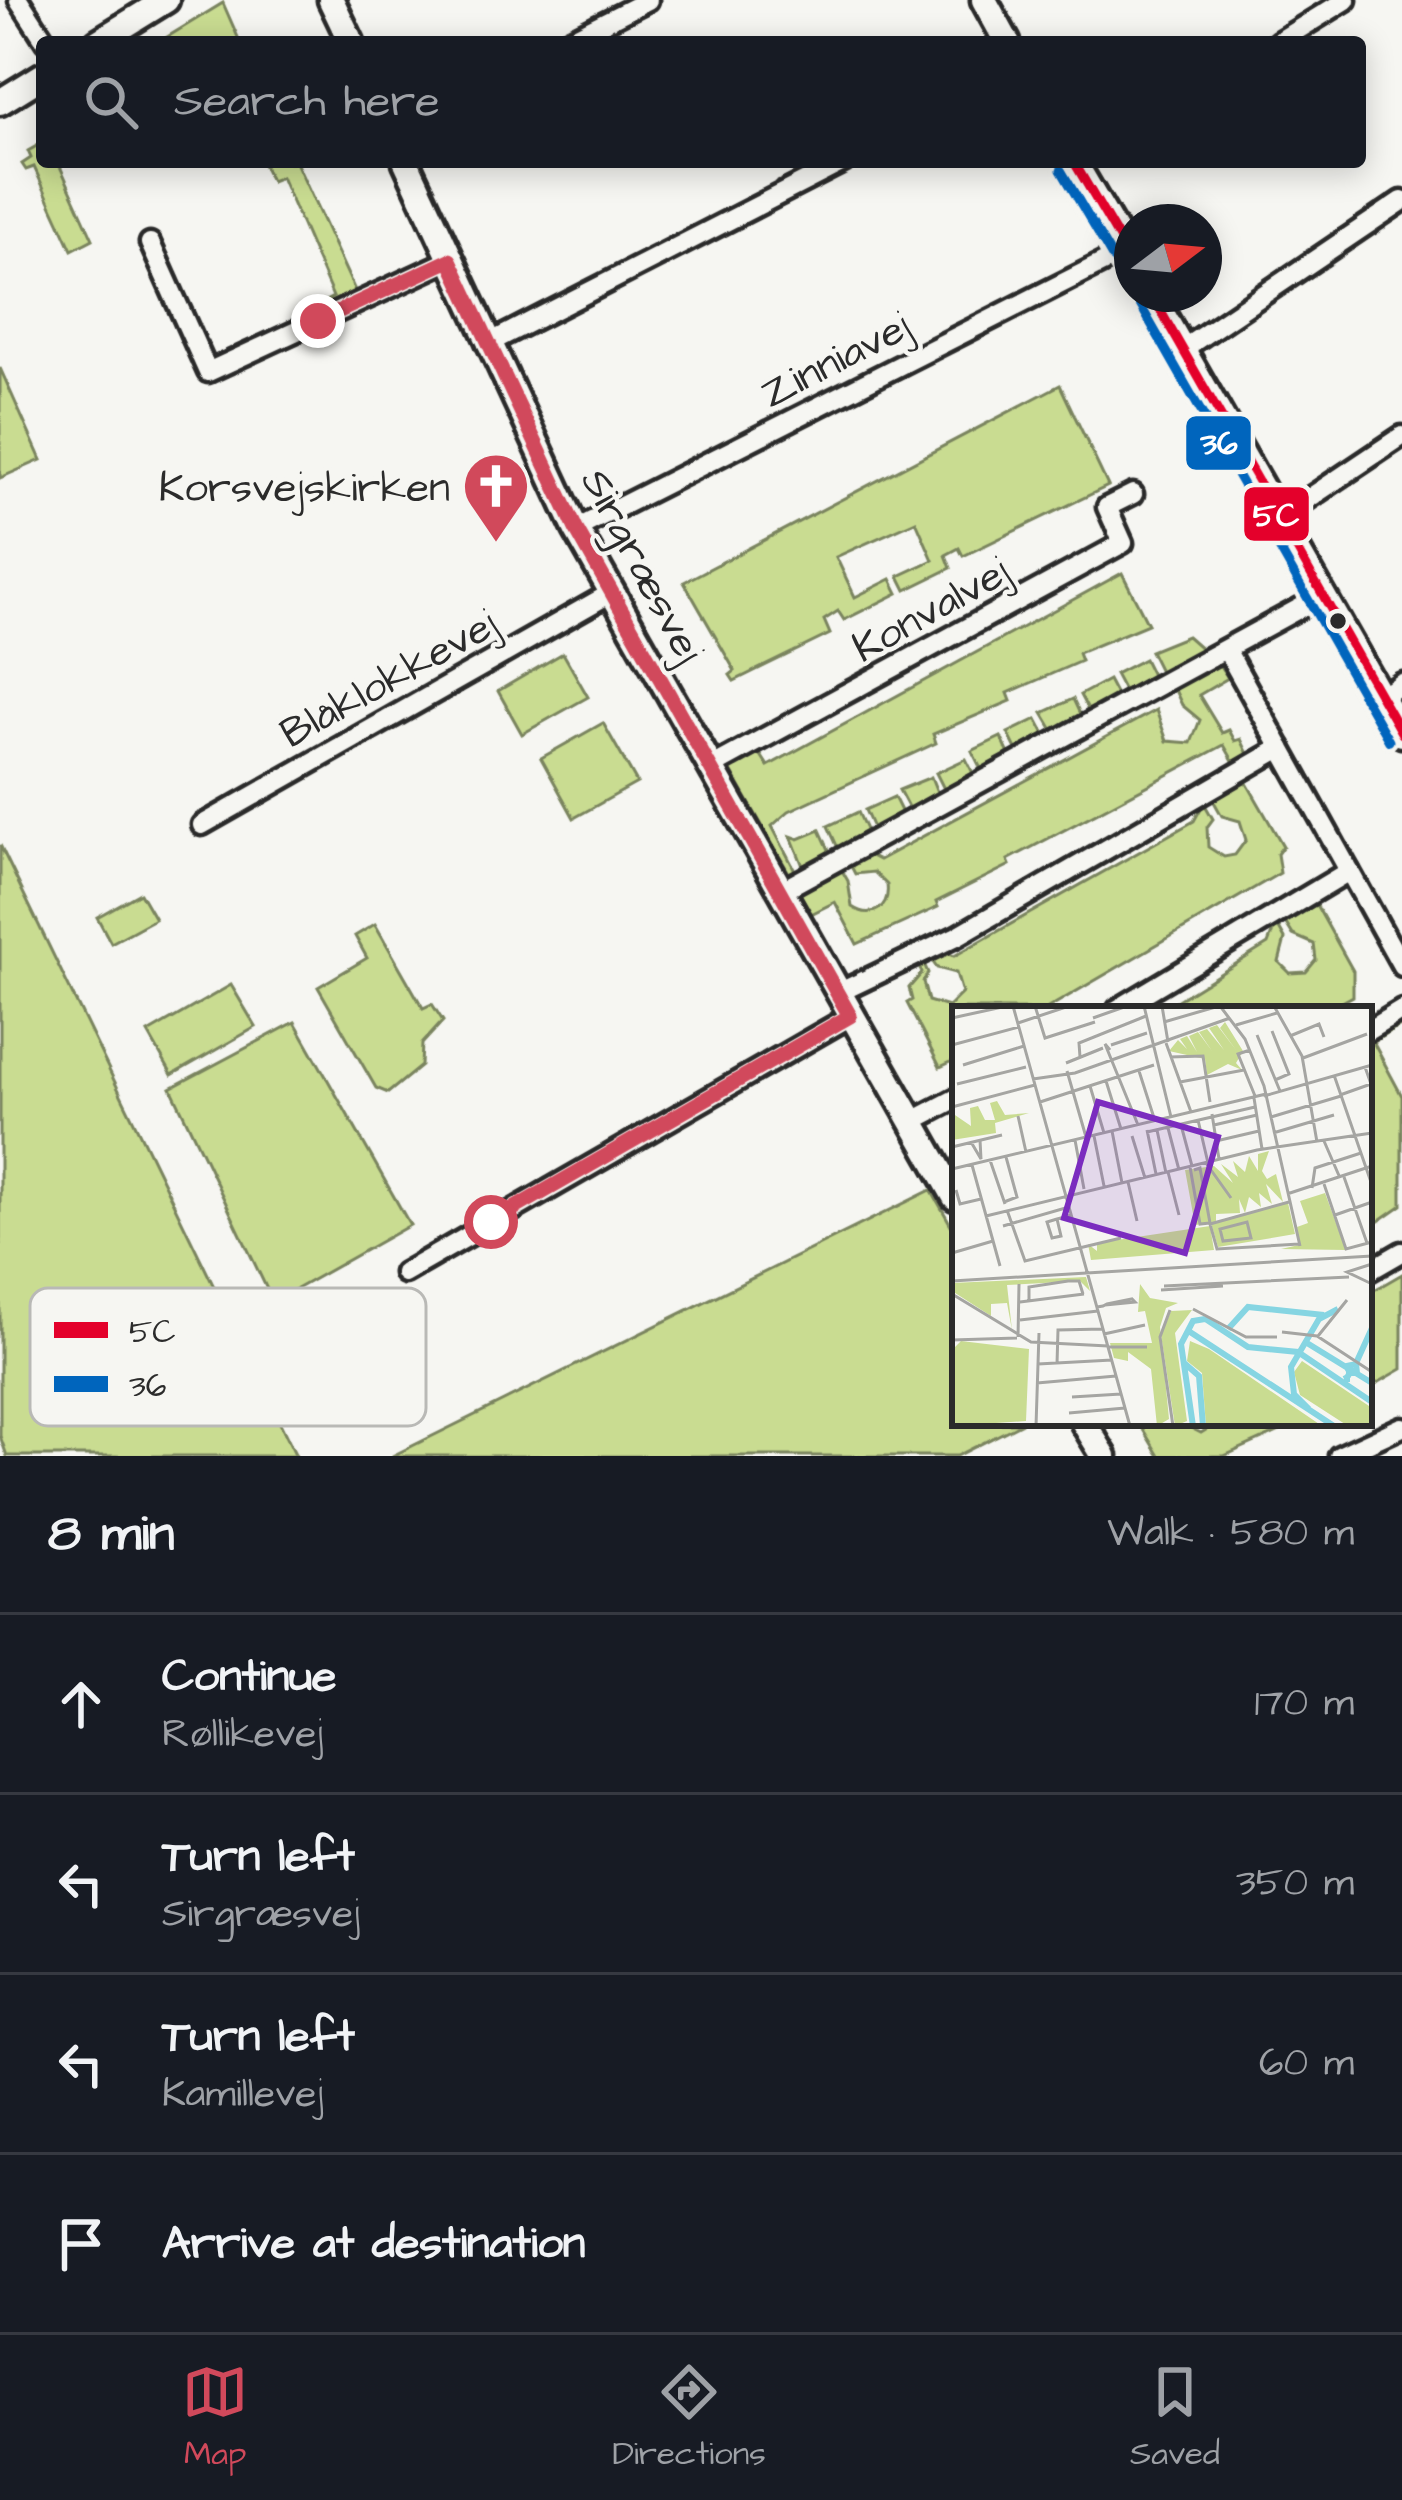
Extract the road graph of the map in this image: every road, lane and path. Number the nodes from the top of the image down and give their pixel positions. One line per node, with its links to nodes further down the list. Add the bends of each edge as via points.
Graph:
1 (19, 0): 7 (street)
2 (332, 0): 9 (street)
3 (648, 0): 10 (street)
4 (984, 0): 11 (street)
5 (1346, 0): 12 (street)
6 (148, 4): 8 (street)
7 (42, 36)
8 (106, 36)
9 (348, 36)
10 (577, 36)
11 (1004, 36)
12 (1288, 36)
13 (36, 80): 14 (street)
14 (0, 103)
15 (409, 168): 21 (street, Sirgræsvej)
16 (831, 168): 24 (street)
17 (1081, 168): 19 (street)
18 (1402, 201): 25 (street)
19 (1114, 228)
20 (150, 244): 21 (street, via 208,372)
21 (450, 260): 24 (street, Sirgræsvej)
22 (1114, 263): 29 (street, Zinniavej)
23 (1161, 312): 25 (street)
24 (488, 344): 29 (street, Sirgræsvej)
25 (1183, 349): 28 (street)
26 (1402, 436): 28 (street)
27 (1132, 494): 36 (street, Konvalvej, via 1107,507 1123,543)
28 (1278, 519): 31 (street)
29 (576, 529): 30 (street, Sirgræsvej)
30 (611, 593): 36 (street, Sirgræsvej); 37 (street, Blåklokkevej)
31 (1322, 596): 32 (street); 33 (street)
32 (1227, 651): 35 (street); 39 (street)
33 (1391, 691): 34 (street)
34 (1402, 734)
35 (1281, 748): 38 (street); 41 (street, via 978,925)
36 (711, 767): 39 (street, Sirgræsvej)
37 (202, 825)
38 (1349, 871): 40 (street); 42 (street)
39 (781, 891): 41 (street, Sirgræsvej)
40 (1402, 966)
41 (838, 993): 44 (street, Sirgræsvej)
42 (1123, 1006)
43 (1402, 1010): 45 (street)
44 (850, 1016): 47 (street, Sirgræsvej); 51 (street)
45 (1372, 1028)
46 (952, 1101): 47 (street)
47 (911, 1122): 48 (street, Sirgræsvej)
48 (952, 1192)
49 (1402, 1252): 50 (street)
50 (1372, 1269)
51 (404, 1273)
52 (1086, 1426): 55 (street)
53 (1402, 1426): 54 (street)
54 (1347, 1454)
55 (1104, 1456)

